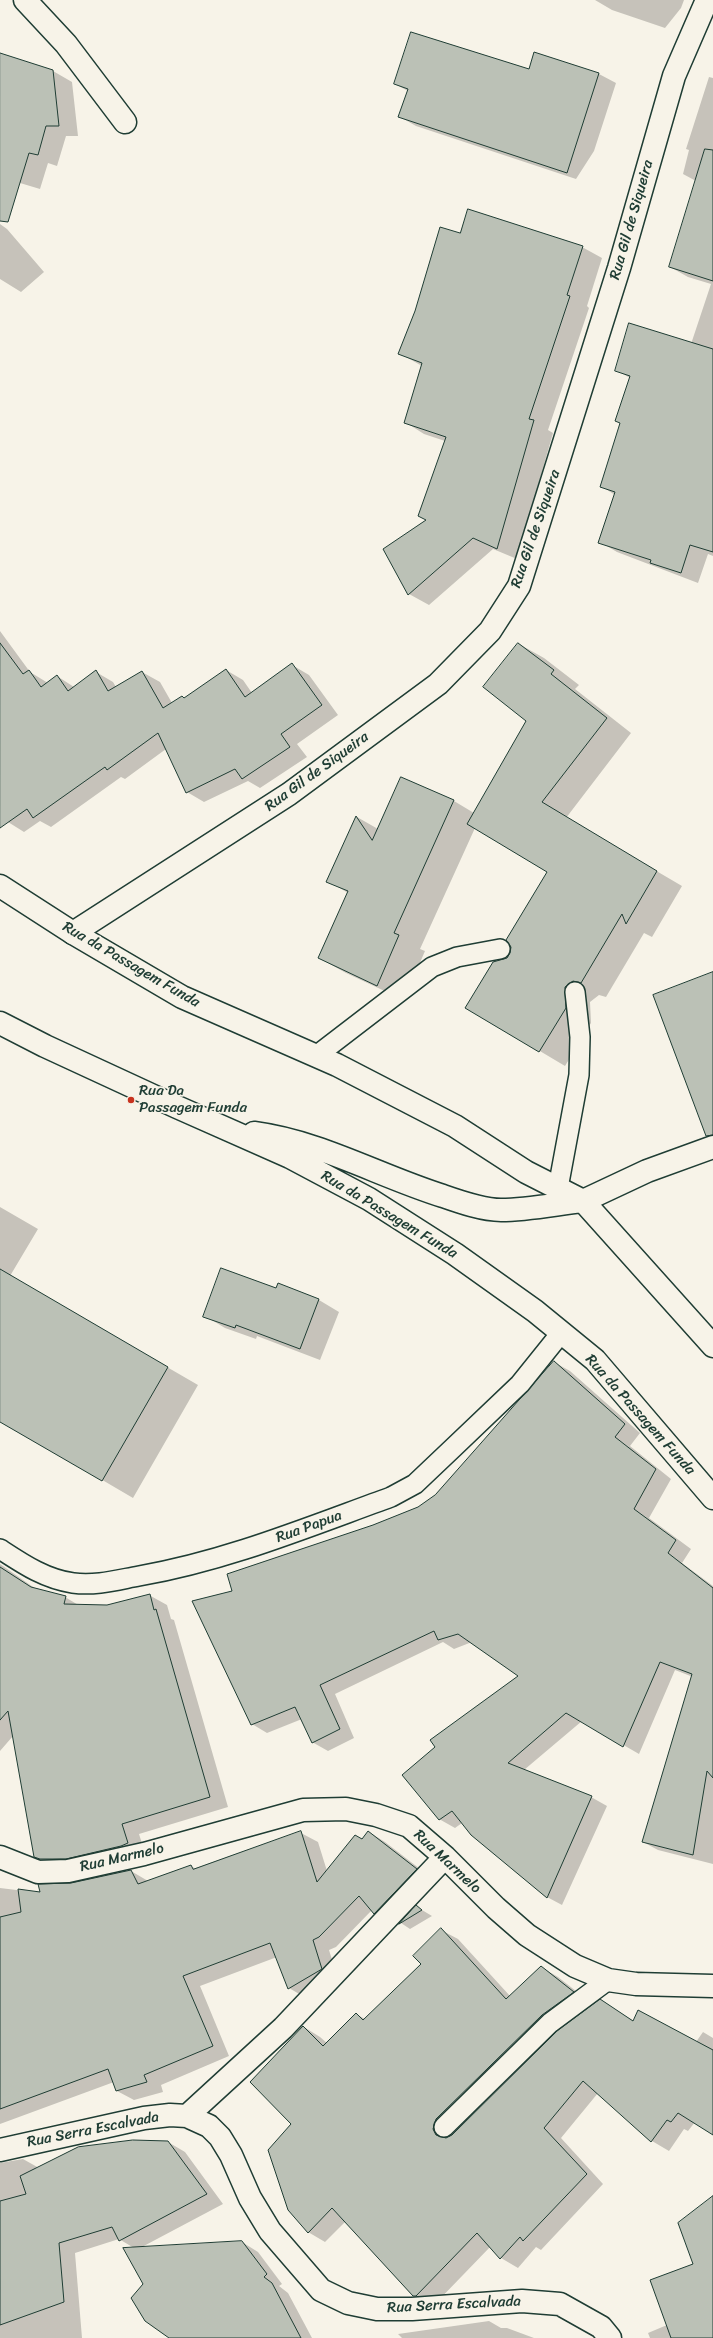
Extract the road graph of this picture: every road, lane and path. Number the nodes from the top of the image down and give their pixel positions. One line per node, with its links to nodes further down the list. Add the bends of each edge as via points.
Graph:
1 (25, 0): 3 (street, via 66,44)
2 (707, 0): 5 (street, Rua Gil de Siqueira, via 674,76 616,276 519,586 490,631 438,684 289,794)
3 (125, 122)
4 (0, 886): 5 (street, Rua da Passagem Funda)
5 (73, 933): 9 (street, Rua da Passagem Funda, via 182,997)
6 (500, 950): 9 (lane, via 457,957 432,967)
7 (575, 992): 12 (lane, via 580,1037 579,1075)
8 (0, 1023): 10 (street, Rua da Passagem Funda)
9 (316, 1056): 12 (street, Rua da Passagem Funda, via 455,1126 526,1172)
10 (227, 1129): 13 (street, via 280,1136 315,1146 417,1188 457,1201 500,1210); 14 (street, Rua da Passagem Funda, via 290,1157 369,1199 455,1254 535,1311)
11 (713, 1147): 13 (street, via 647,1171)
12 (558, 1188): 13 (street, Rua da Passagem Funda)
13 (583, 1201): 15 (street, Rua da Passagem Funda)
14 (561, 1333): 16 (street, Rua da Passagem Funda, via 595,1360); 17 (lane, Rua Papua, via 520,1384 415,1484 391,1497 213,1560 93,1584 73,1583 47,1577)
15 (713, 1346)
16 (713, 1498)
17 (0, 1549)
18 (0, 1857): 19 (street, Rua Marmelo, via 38,1872 68,1871 144,1854 304,1810 346,1809 376,1815 409,1826)
19 (445, 1857): 20 (street, Rua Marmelo, via 527,1935 575,1966); 22 (street, via 283,2028)
20 (608, 1980): 21 (street, Rua Marmelo, via 636,1984); 23 (lane, via 550,2023)
21 (713, 1986)
22 (187, 2116): 24 (street, Rua Serra Escalvada, via 144,2118); 25 (street, Rua Serra Escalvada, via 209,2126 220,2137 250,2198 270,2231 321,2290 348,2303 377,2309 522,2301 560,2304 601,2327)
23 (444, 2127)
24 (0, 2150)
25 (610, 2338)

